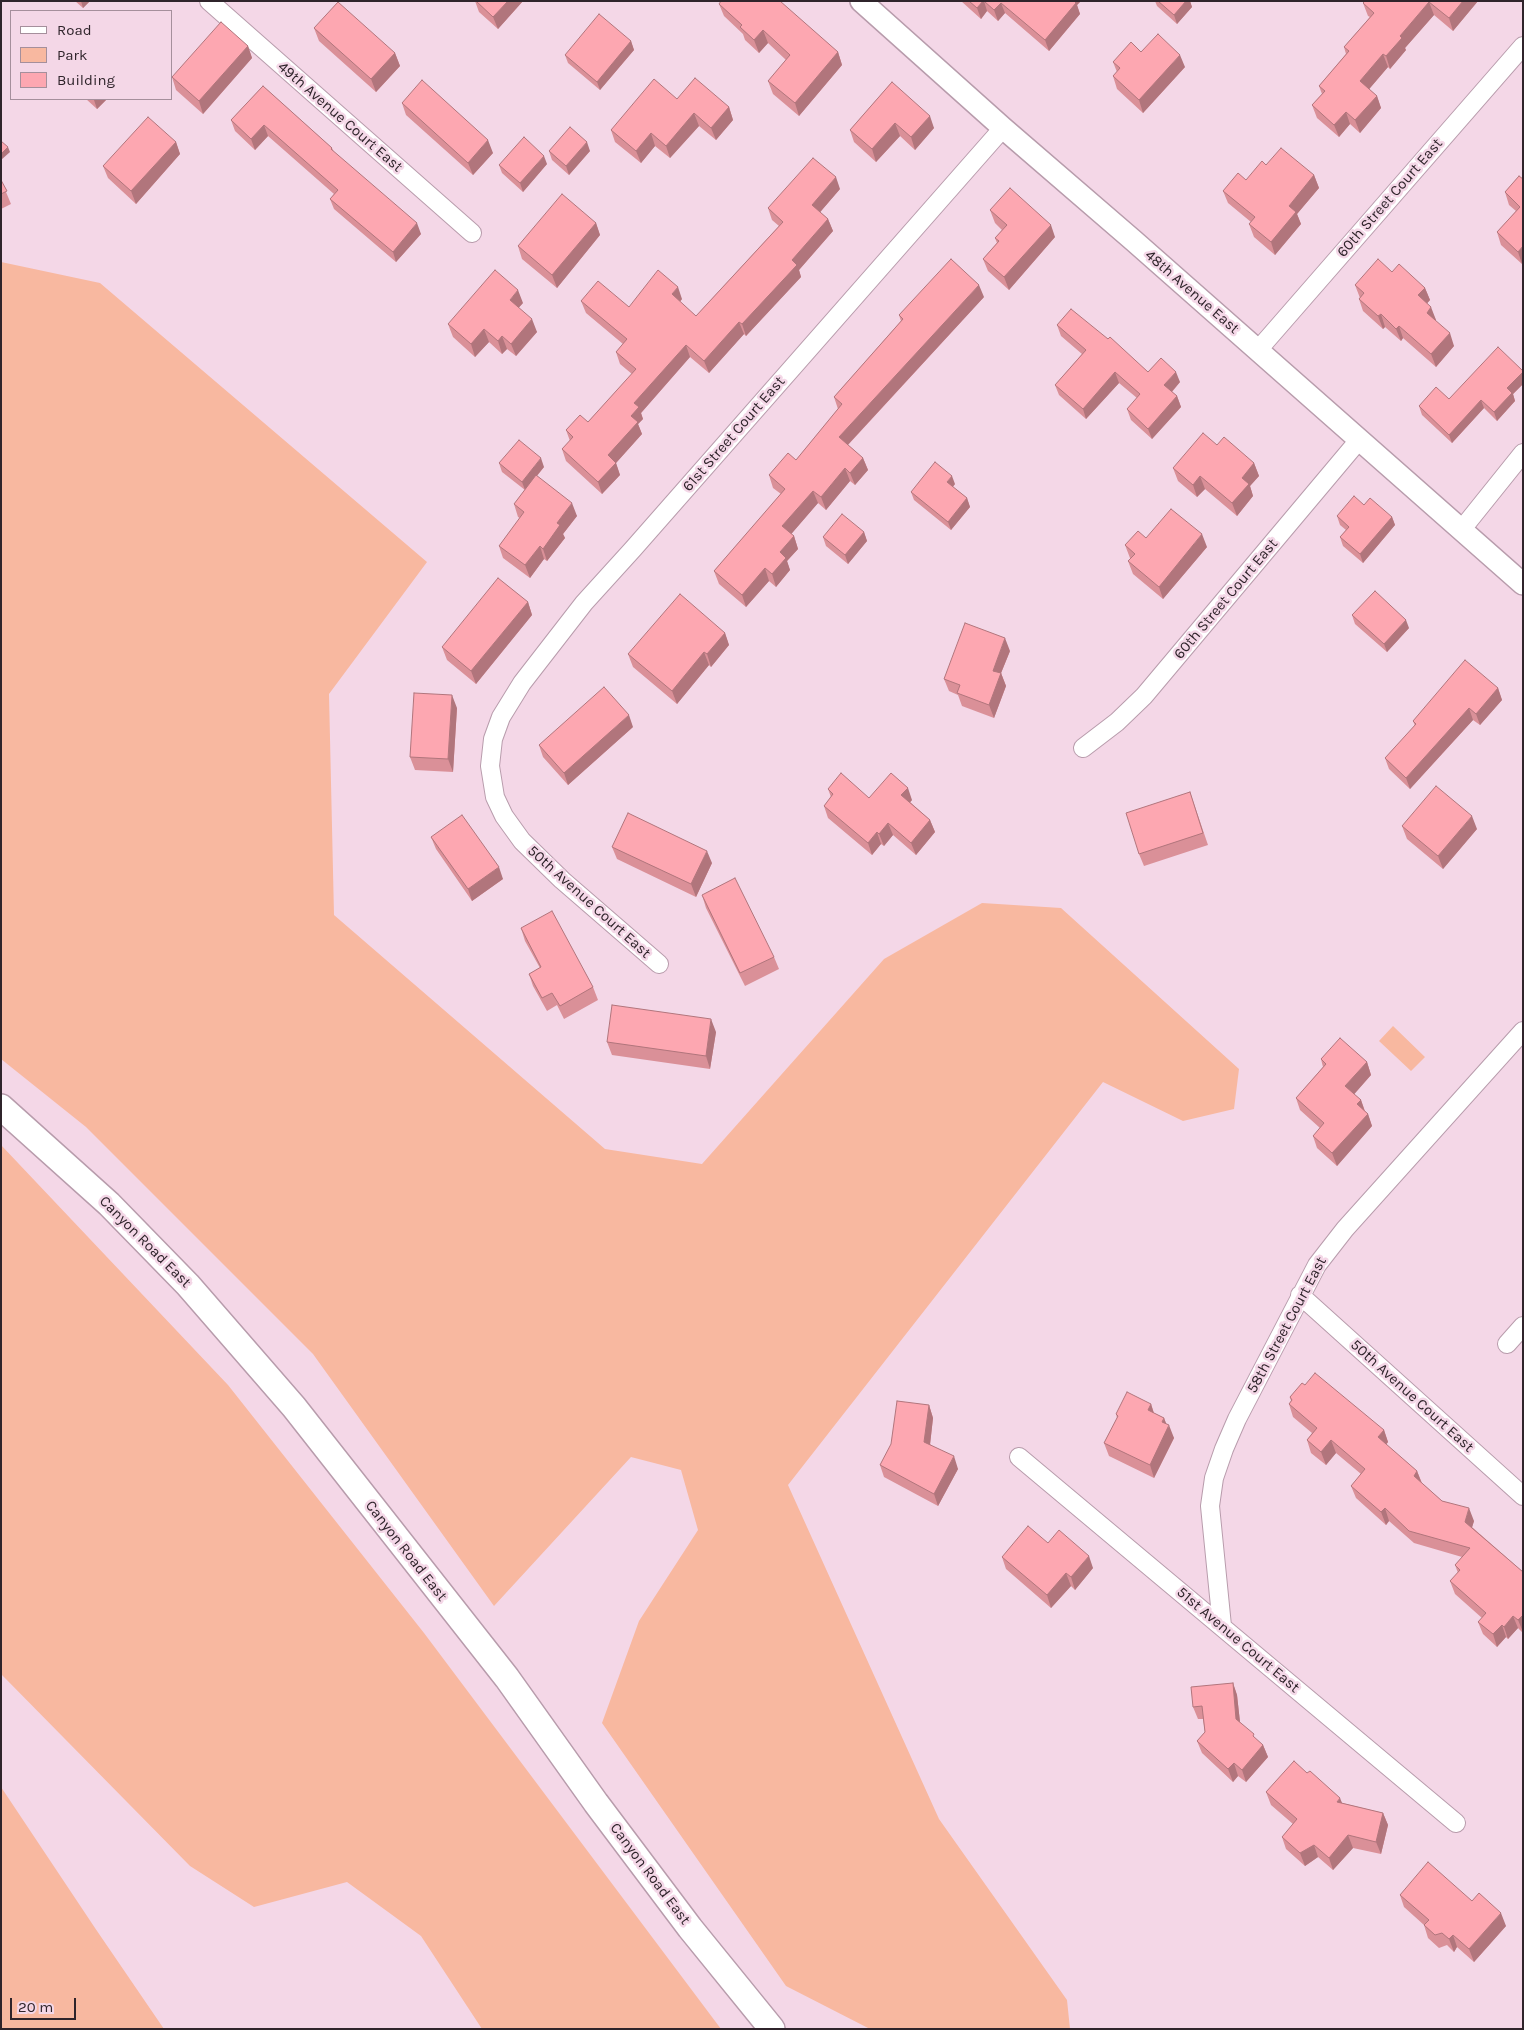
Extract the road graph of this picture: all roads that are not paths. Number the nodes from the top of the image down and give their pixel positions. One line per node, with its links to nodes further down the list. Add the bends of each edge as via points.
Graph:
1 (208, 1): 5 (street, 49th Avenue Court East)
2 (861, 1): 4 (street, 48th Avenue East)
3 (1523, 46): 6 (street, 60th Street Court East)
4 (1003, 128): 6 (street, 48th Avenue East); 12 (street, 61st Street Court East, via 584,603 527,675 501,717)
5 (472, 234)
6 (1258, 350): 7 (street, 48th Avenue East)
7 (1359, 440): 9 (street, 48th Avenue East); 11 (street, 60th Street Court East, via 1144,696)
8 (1523, 453): 9 (street)
9 (1462, 529): 10 (street, 48th Avenue East)
10 (1523, 584)
11 (1083, 748)
12 (490, 755): 13 (street, 50th Avenue Court East, via 495,796 504,816 522,841)
13 (659, 964)
14 (1523, 1030): 16 (street, 58th Street Court East, via 1345,1229 1317,1265)
15 (1, 1107): 23 (main road, Canyon Road East, via 109,1204 188,1285 294,1407 507,1678 596,1804)
16 (1300, 1295): 20 (street, 50th Avenue Court East); 21 (street, 58th Street Court East, via 1237,1419 1214,1478 1210,1506)
17 (1523, 1326): 18 (street)
18 (1507, 1344)
19 (1019, 1457): 21 (street, 51st Avenue Court East)
20 (1523, 1496)
21 (1222, 1626): 22 (street, 51st Avenue Court East)
22 (1456, 1823)
23 (772, 2029)

